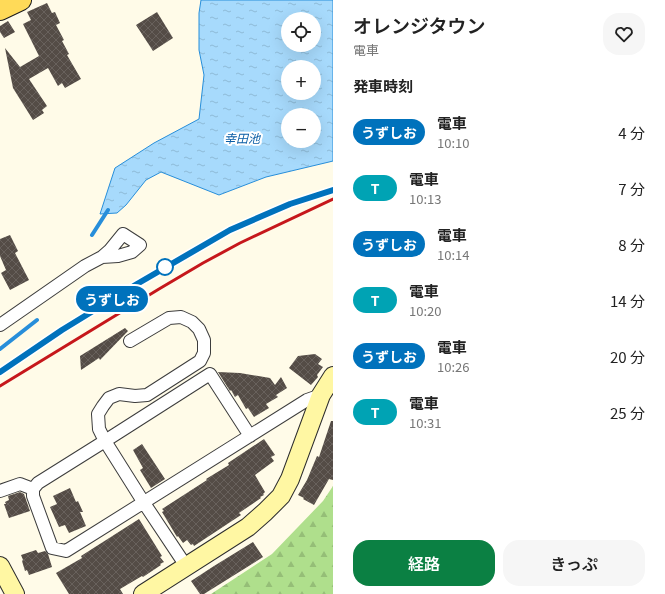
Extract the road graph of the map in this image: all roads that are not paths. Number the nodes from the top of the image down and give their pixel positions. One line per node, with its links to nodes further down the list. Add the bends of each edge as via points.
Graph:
1 (21, 0): 2 (main road)
2 (0, 10)
3 (102, 257): 4 (street)
4 (0, 325)
5 (130, 341): 9 (street, via 169,318 181,317 199,329 204,340 204,353 200,361 147,395 119,394 109,398 98,414 98,428)
6 (333, 376): 7 (street)
7 (321, 395): 8 (street, via 307,400); 14 (street, via 290,479 281,496 248,527)
8 (250, 436): 9 (street, via 210,374); 12 (street)
9 (105, 441): 10 (street, via 38,483); 12 (street)
10 (34, 489): 11 (street, via 20,484); 12 (street, via 33,496 52,548 66,551)
11 (1, 491)
12 (144, 503): 14 (street)
13 (0, 566): 15 (street)
14 (186, 566): 16 (street)
15 (15, 594)
16 (143, 594)

